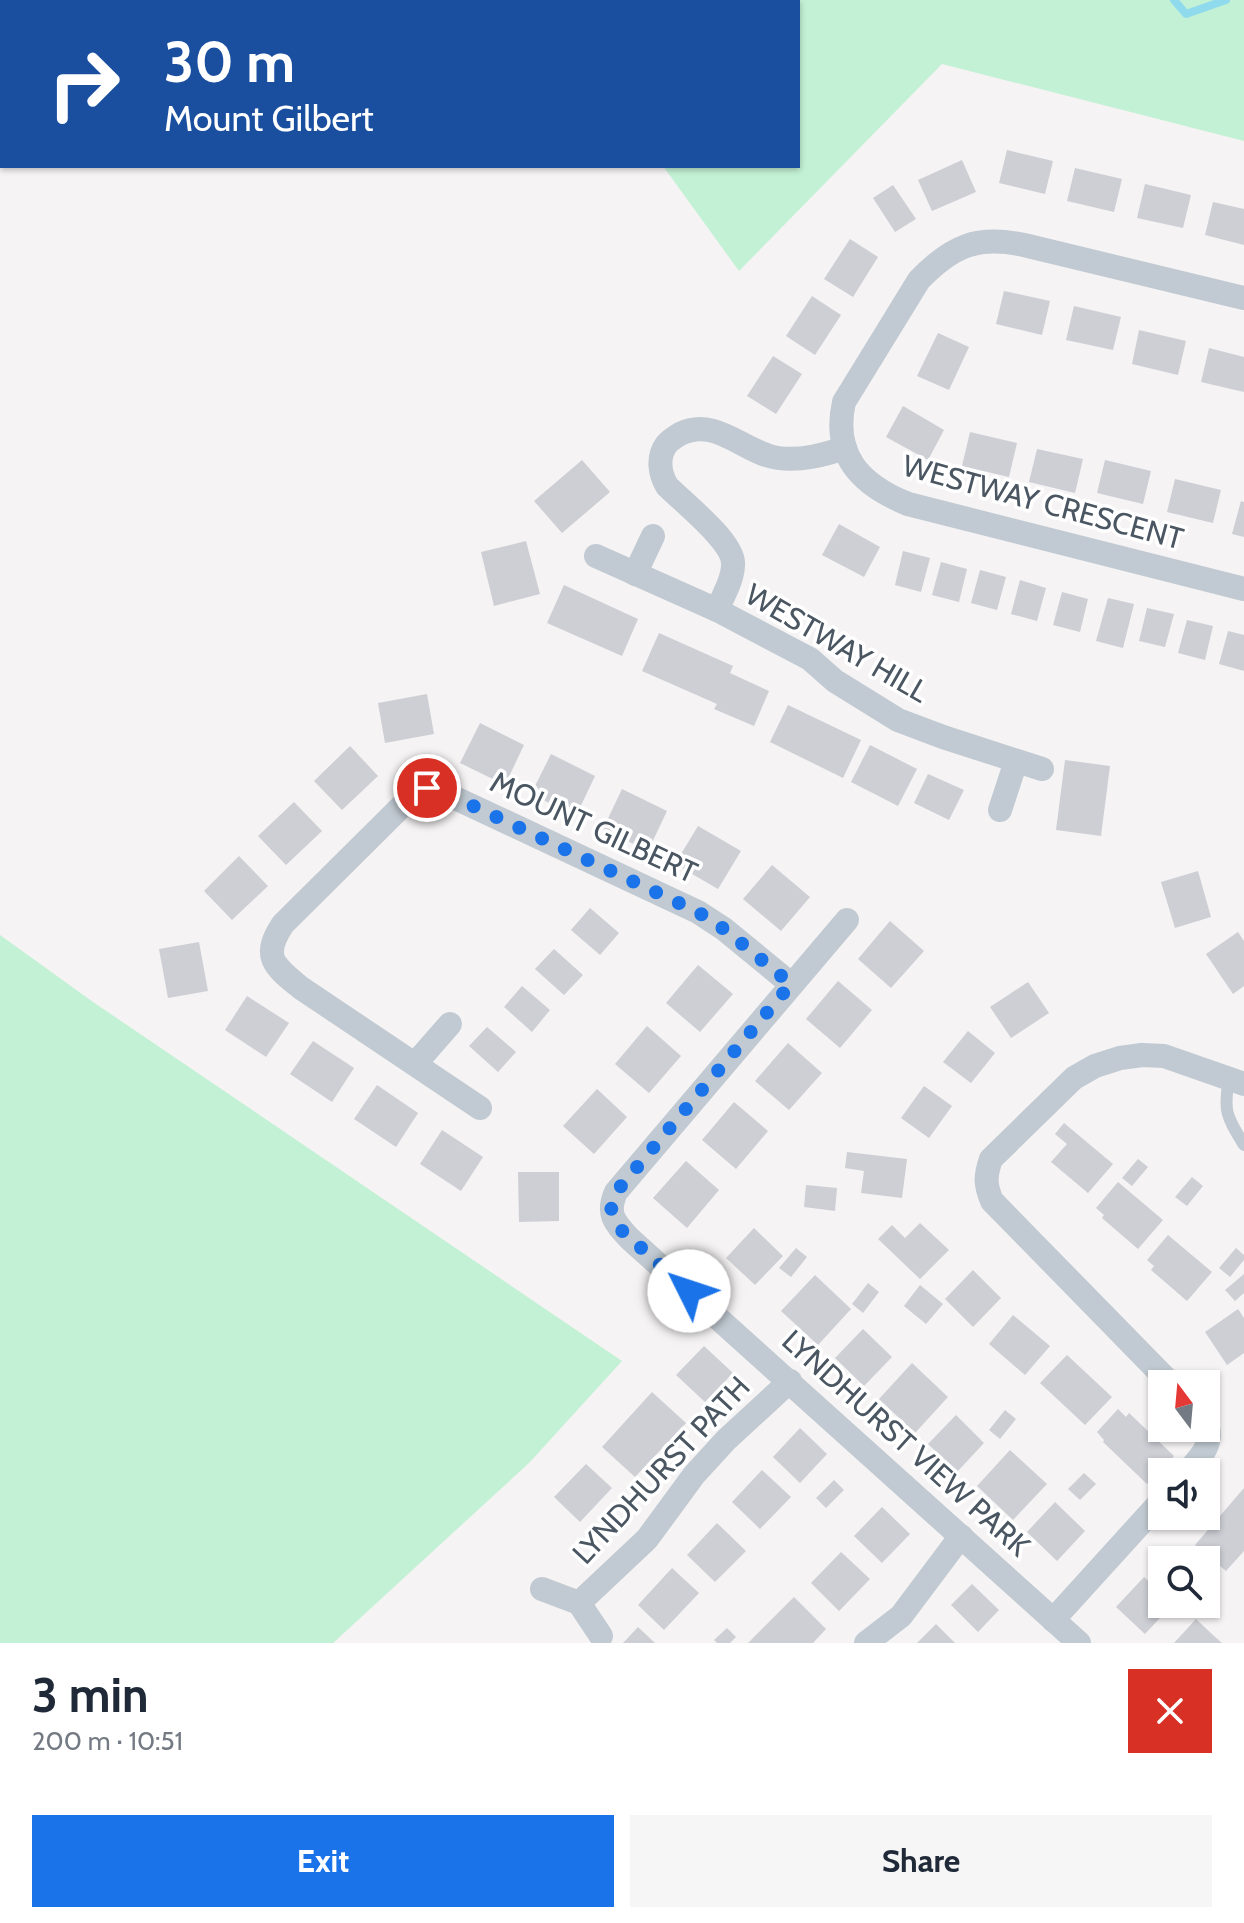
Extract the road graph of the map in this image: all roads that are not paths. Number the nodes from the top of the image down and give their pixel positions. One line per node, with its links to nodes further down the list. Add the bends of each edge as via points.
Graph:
1 (1244, 298): 2 (street, via 1012,242 976,242 953,251 919,280 844,402)
2 (845, 448): 6 (street, WESTWAY CRESCENT, via 870,485 908,504); 7 (street, WESTWAY HILL, via 816,457 776,457 721,433 696,429 666,445 660,466 667,486 721,538 733,561)
3 (653, 536): 5 (street)
4 (596, 556): 5 (street, WESTWAY HILL)
5 (635, 574): 7 (street, WESTWAY HILL)
6 (1244, 589)
7 (717, 610): 8 (street, WESTWAY HILL, via 810,659 898,720)
8 (1016, 761): 9 (street, WESTWAY HILL); 10 (street)
9 (1042, 769)
10 (1000, 810)
11 (847, 920): 12 (street)
12 (791, 984): 14 (street, MOUNT GILBERT, via 698,912 427,788 408,798 283,924 271,945 285,975); 19 (street, LYNDHURST VIEW PARK, via 610,1203 619,1228)
13 (450, 1024): 14 (street)
14 (415, 1064): 16 (street, MOUNT GILBERT)
15 (1236, 1082): 17 (lane, via 1225,1102 1226,1113); 18 (street, via 1164,1056 1120,1058 1095,1066 1074,1078 991,1159 985,1175 992,1201)
16 (480, 1108)
17 (1244, 1145)
18 (1157, 1370)
19 (790, 1381): 21 (street, LYNDHURST VIEW PARK); 23 (street, LYNDHURST PATH, via 726,1440 647,1539)
20 (1148, 1515): 24 (street)
21 (961, 1536): 24 (street, LYNDHURST VIEW PARK); 26 (street, via 901,1616)
22 (542, 1589): 23 (street, LYNDHURST PATH)
23 (579, 1603): 25 (street, LYNDHURST PATH)
24 (1053, 1620): 27 (street, LYNDHURST VIEW PARK)
25 (601, 1636)
26 (866, 1643)
27 (1079, 1643)

